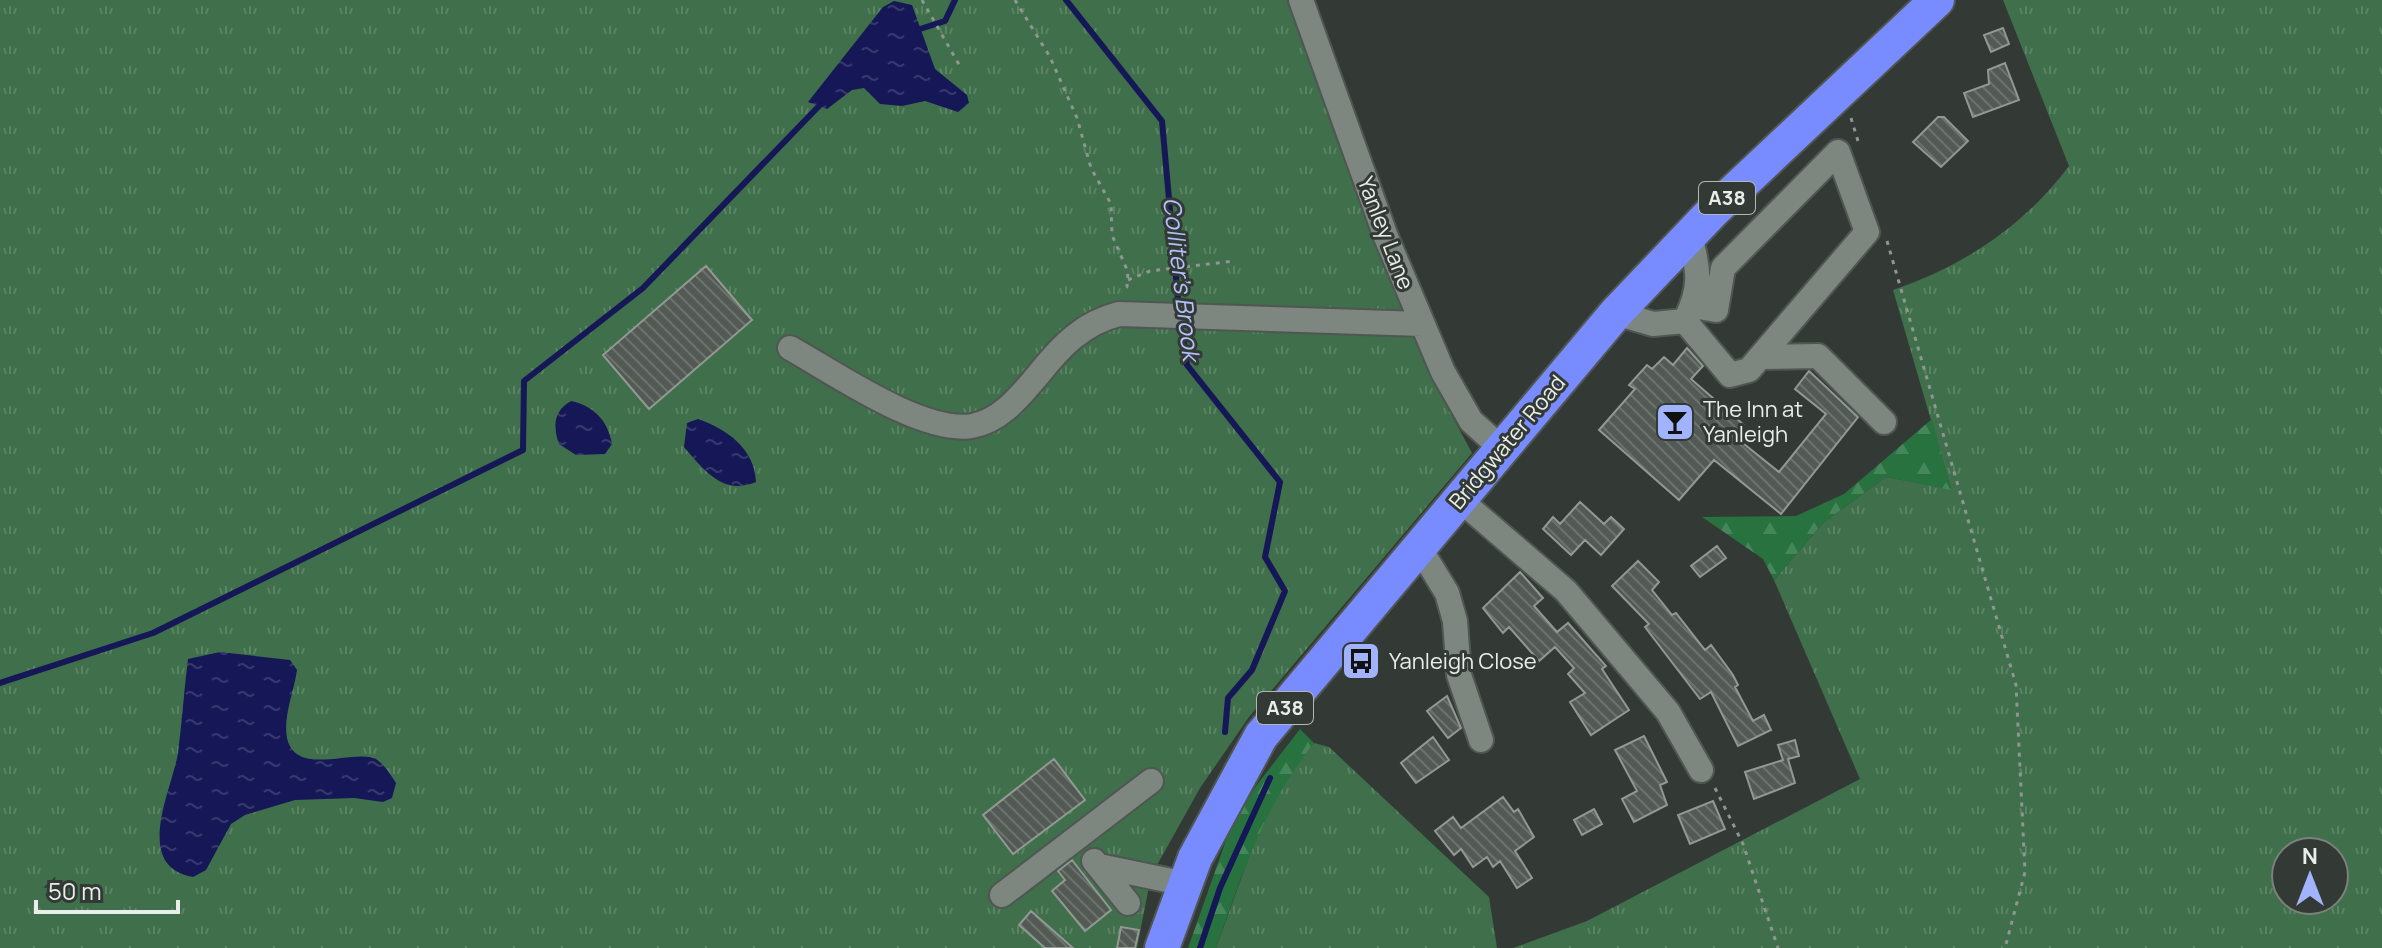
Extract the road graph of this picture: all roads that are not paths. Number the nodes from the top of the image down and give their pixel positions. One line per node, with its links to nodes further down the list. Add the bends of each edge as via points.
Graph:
1 (1301, 0): 6 (street, Yanley Lane)
2 (1937, 0): 3 (highway, Bridgwater Road / A38)
3 (1690, 235): 4 (highway, Bridgwater Road / A38); 5 (street, via 1698,297)
4 (1616, 313): 5 (street, via 1653,324); 10 (highway, Bridgwater Road / A38)
5 (1689, 314): 8 (street, via 1730,375 1749,370); 8 (street, via 1716,310 1723,268 1838,152 1867,232)
6 (1422, 324): 7 (street, via 1119,314 1097,319 1054,355 1018,399 972,426 923,421); 10 (street, Yanley Lane, via 1471,421)
7 (790, 348)
8 (1760, 357): 9 (street, via 1818,356)
9 (1884, 422)
10 (1501, 448): 11 (highway, Bridgwater Road / A38)
11 (1459, 499): 12 (highway, Bridgwater Road / A38); 14 (street, via 1566,591 1668,712)
12 (1419, 547): 13 (street, via 1447,593 1459,675); 18 (highway, Bridgwater Road / A38, via 1261,736)
13 (1481, 740)
14 (1701, 770)
15 (1151, 781): 16 (street)
16 (1078, 840): 17 (street); 19 (street)
17 (1099, 866): 18 (street); 20 (street)
18 (1186, 884): 21 (highway, Bridgwater Road / A38)
19 (1002, 895)
20 (1128, 903)
21 (1162, 948)

